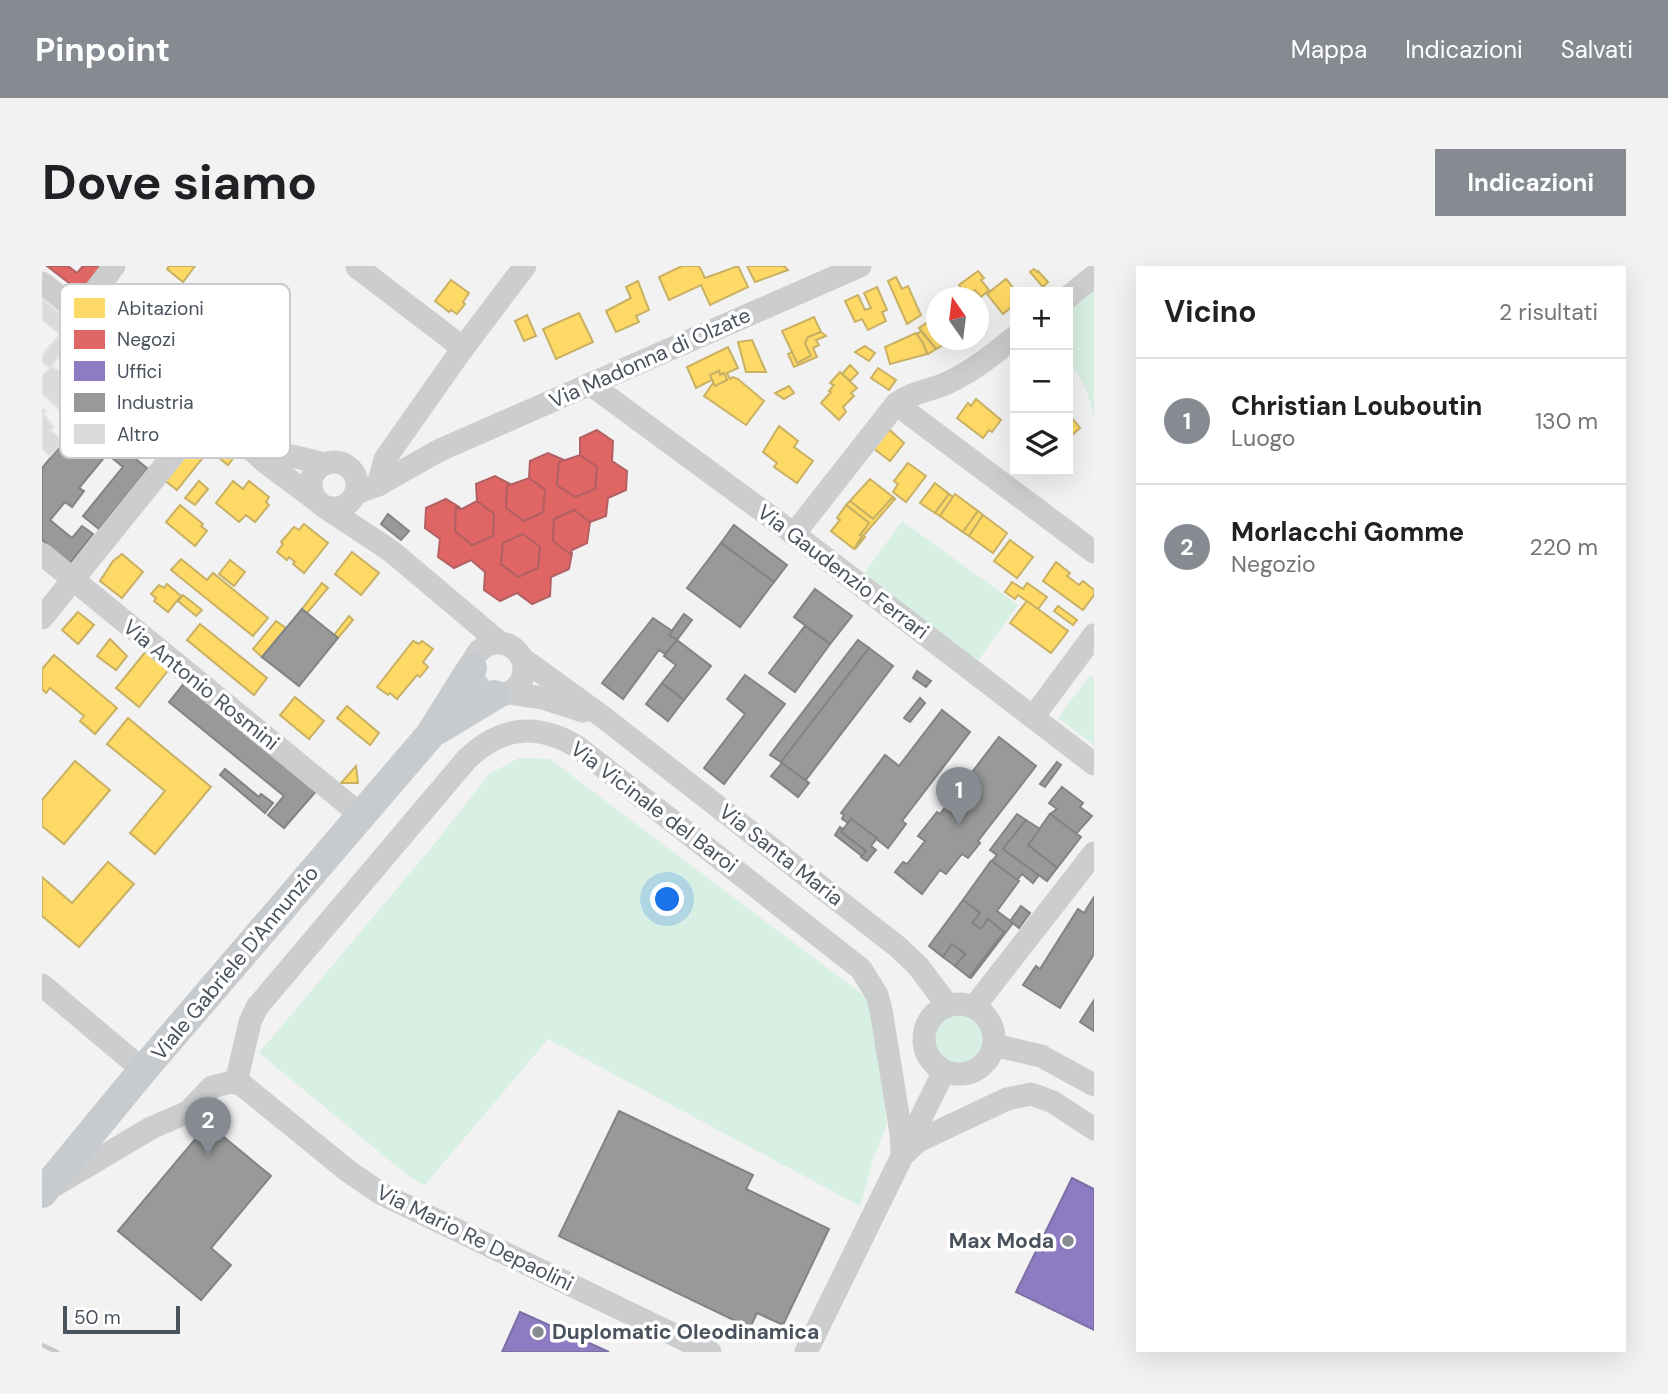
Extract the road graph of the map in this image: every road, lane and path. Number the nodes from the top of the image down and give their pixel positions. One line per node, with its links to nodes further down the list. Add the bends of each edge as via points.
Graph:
1 (114, 266): 7 (street)
2 (525, 266): 11 (street)
3 (860, 266): 12 (street, Via Madonna di Olzate)
4 (356, 267): 11 (street)
5 (1094, 276): 8 (street)
6 (42, 283): 9 (street, Via Santa Maria)
7 (100, 284)
8 (1073, 293)
9 (60, 297)
10 (1010, 341): 13 (street, via 947,383)
11 (463, 348): 18 (street)
12 (590, 384): 14 (street, Via Madonna di Olzate); 23 (street, Via Gaudenzio Ferrari)
13 (896, 404): 23 (street); 25 (street)
14 (440, 450): 18 (street, Via Madonna di Olzate); 20 (street, Via Madonna di Olzate)
15 (290, 455): 19 (street, Via Santa Maria)
16 (179, 458): 27 (street)
17 (260, 458): 22 (street, Via Santa Maria)
18 (385, 459): 19 (street, Via Madonna di Olzate); 20 (street)
19 (334, 463): 21 (street, Via Santa Maria, via 355,476); 22 (street, via 312,475 310,484)
20 (378, 485): 21 (street, Via Madonna di Olzate)
21 (355, 496): 22 (street, via 340,508); 24 (street, Via Santa Maria)
22 (319, 503): 24 (street, Via Santa Maria)
23 (794, 534): 36 (street, Via Gaudenzio Ferrari)
24 (391, 551): 28 (street, Via Santa Maria)
25 (1094, 552)
26 (42, 554): 27 (street, Via Antonio Rosmini)
27 (74, 580): 29 (street); 39 (street, Via Antonio Rosmini)
28 (454, 603): 31 (street, Via Santa Maria); 33 (street, Via Santa Maria)
29 (42, 618)
30 (1094, 635): 36 (street)
31 (499, 642): 32 (street, Via Santa Maria); 33 (street, via 483,648)
32 (523, 659): 34 (street, via 522,679 516,688); 35 (street, Via Santa Maria)
33 (475, 661): 34 (street, Via Santa Maria, via 478,686); 37 (main road, Viale Gabriele D'Annunzio)
34 (501, 694): 35 (street, Via Santa Maria, via 543,698); 37 (main road, Viale Gabriele D'Annunzio)
35 (603, 717): 42 (street, Via Santa Maria, via 898,947)
36 (1033, 717): 38 (street, Via Gaudenzio Ferrari)
37 (430, 735): 39 (main road, Viale Gabriele D'Annunzio)
38 (1094, 764)
39 (361, 815): 45 (main road, Viale Gabriele D'Annunzio)
40 (1094, 853): 43 (street)
41 (42, 985): 45 (street)
42 (947, 1006): 43 (street); 46 (street, via 932,1016 924,1042 930,1059)
43 (974, 1007): 44 (street, via 988,1019)
44 (994, 1045): 46 (street, via 986,1062 971,1072); 48 (street, via 1041,1056)
45 (143, 1070): 51 (main road, Viale Gabriele D'Annunzio)
46 (944, 1071): 50 (street)
47 (236, 1083): 50 (street, Via Vicinale del Baroi, via 257,1007 466,760 497,737 536,731 579,748 861,969 881,1010); 51 (street, via 212,1087 188,1112 151,1128); 52 (street, Via Mario Re Depaolini, via 380,1193)
48 (1094, 1085)
49 (1094, 1129): 50 (street, via 1043,1097 1019,1095 918,1141)
50 (902, 1156): 53 (street)
51 (42, 1193)
52 (710, 1352)
53 (806, 1352)

